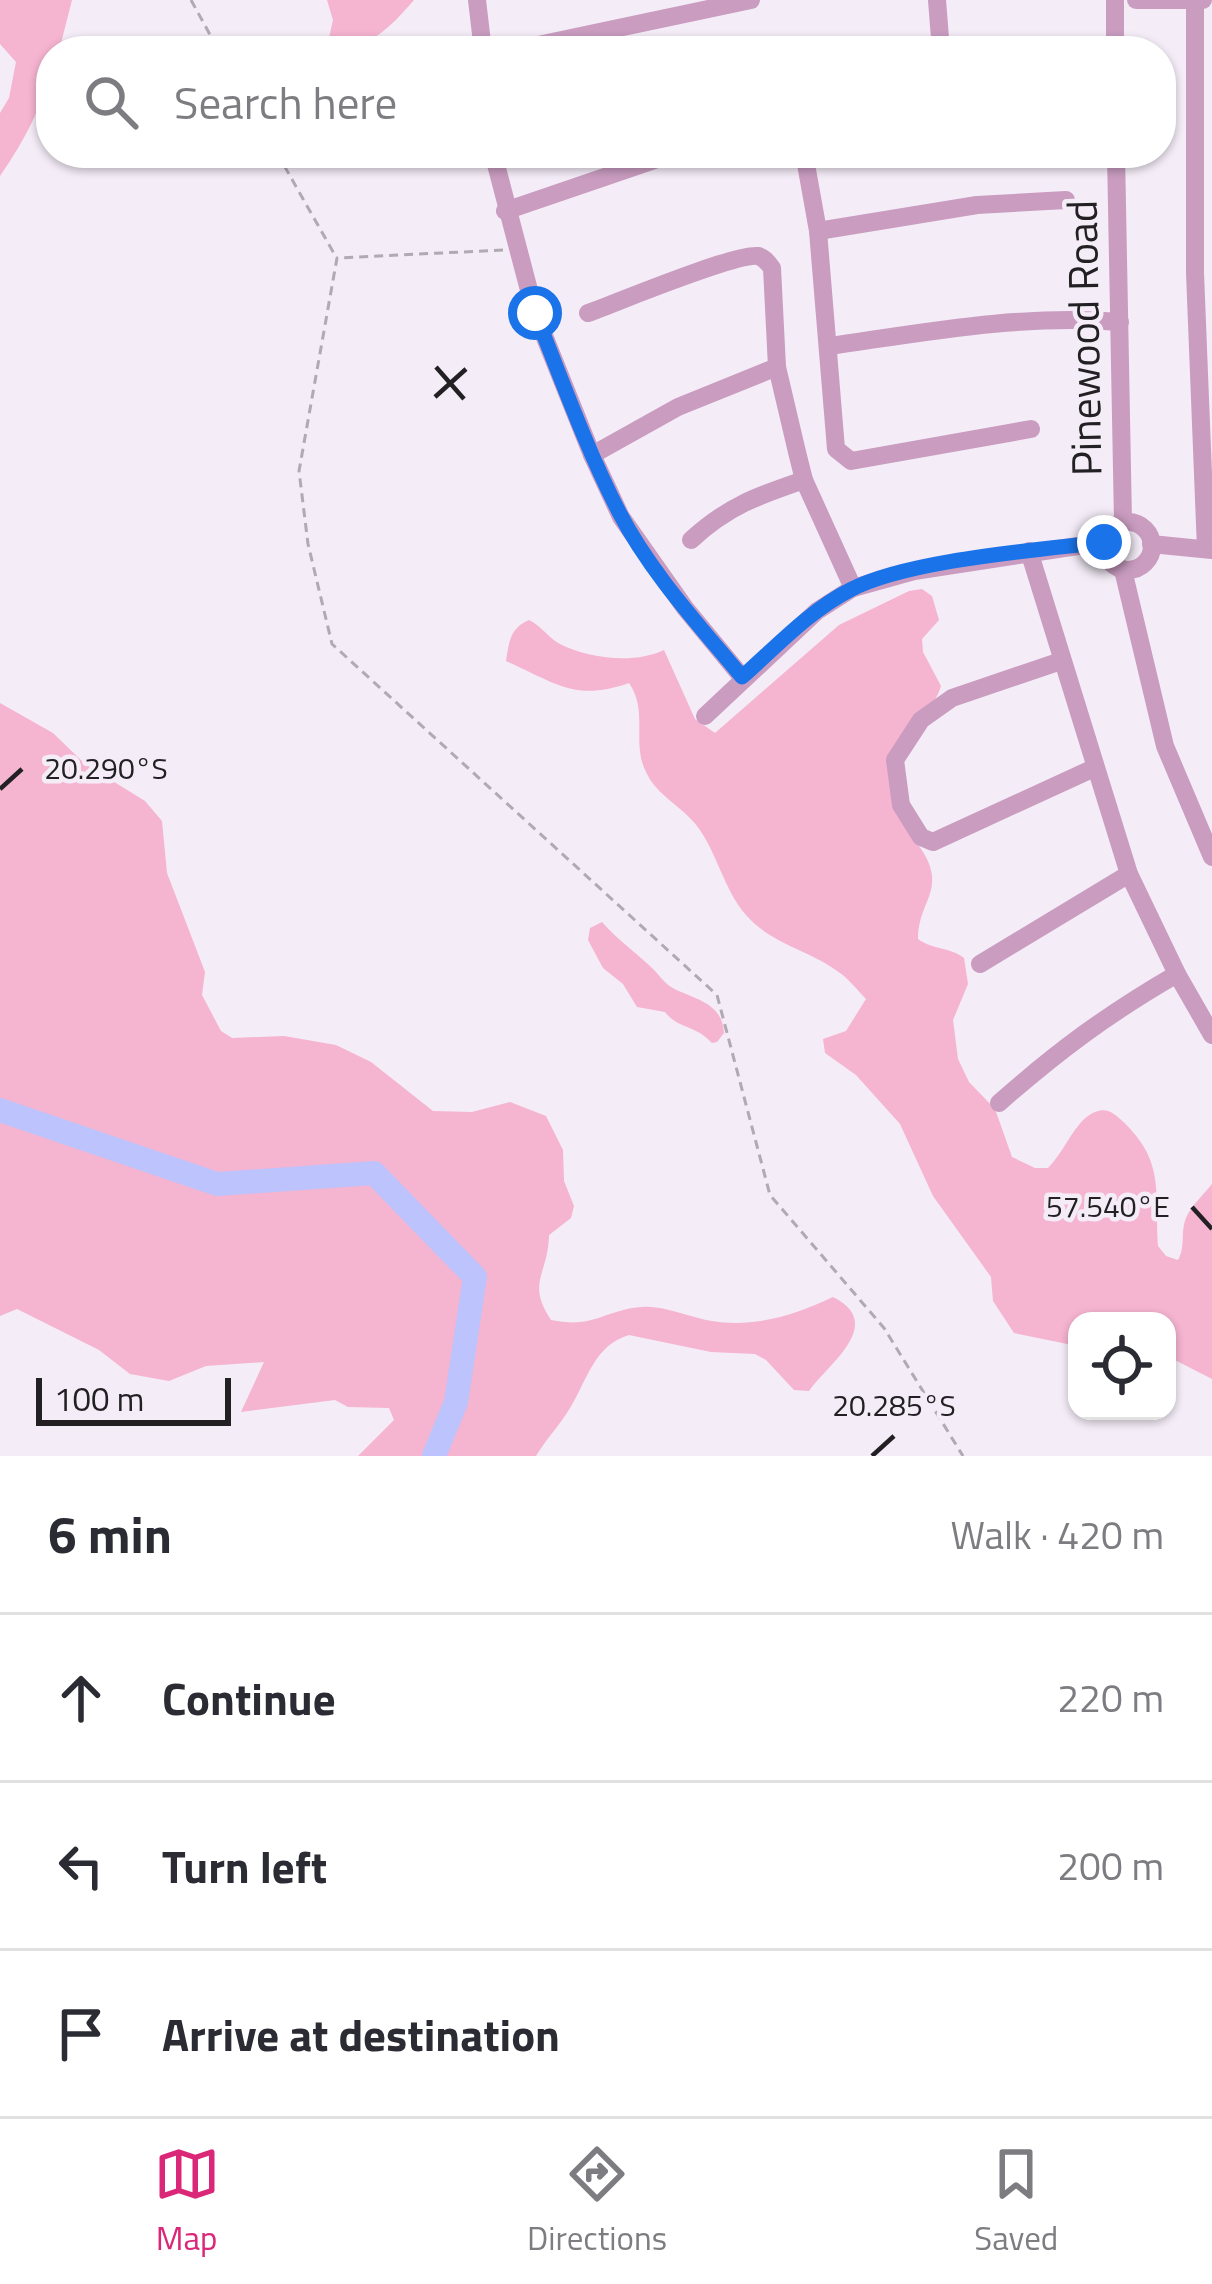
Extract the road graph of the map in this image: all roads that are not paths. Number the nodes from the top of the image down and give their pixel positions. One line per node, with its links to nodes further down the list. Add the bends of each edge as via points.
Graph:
1 (478, 0): 8 (street)
2 (751, 0): 7 (street)
3 (937, 0): 11 (street)
4 (1115, 0): 12 (street)
5 (1136, 0): 6 (street)
6 (1197, 0): 20 (street)
7 (627, 29): 9 (street); 10 (street)
8 (482, 36)
9 (588, 36)
10 (629, 36)
11 (940, 36)
12 (1115, 36)
13 (497, 168): 18 (street)
14 (626, 168): 18 (street)
15 (807, 168): 19 (street)
16 (1116, 168): 22 (street, Pinewood Road)
17 (1066, 200): 19 (street, via 977,205)
18 (506, 211): 26 (street, via 535,313)
19 (818, 231): 23 (street)
20 (1204, 301): 32 (street)
21 (588, 314): 24 (street, via 756,256 772,268)
22 (1120, 322): 23 (street, via 986,323); 28 (street, Pinewood Road)
23 (830, 346): 25 (street, via 836,449 850,460)
24 (777, 367): 26 (street, via 678,407); 27 (street)
25 (1030, 429)
26 (592, 455): 37 (street, via 621,517)
27 (804, 480): 29 (street, via 735,506); 35 (street)
28 (1123, 523): 30 (street); 31 (street, via 1145,529)
29 (691, 540)
30 (1104, 542): 33 (street); 34 (street, via 1106,556)
31 (1151, 544): 32 (street); 34 (street, via 1144,564)
32 (1209, 549)
33 (1029, 551): 35 (street); 36 (street)
34 (1123, 570): 40 (street, via 1166,746)
35 (853, 588): 37 (street)
36 (1061, 661): 39 (street); 39 (street, via 952,698 921,719 895,760 902,805 933,842)
37 (742, 677): 38 (street)
38 (705, 716)
39 (1094, 768): 41 (street)
40 (1212, 856)
41 (1129, 874): 42 (street); 43 (street)
42 (980, 964)
43 (1177, 974): 44 (street); 45 (street, via 1062,1046)
44 (1212, 1035)
45 (999, 1102)

